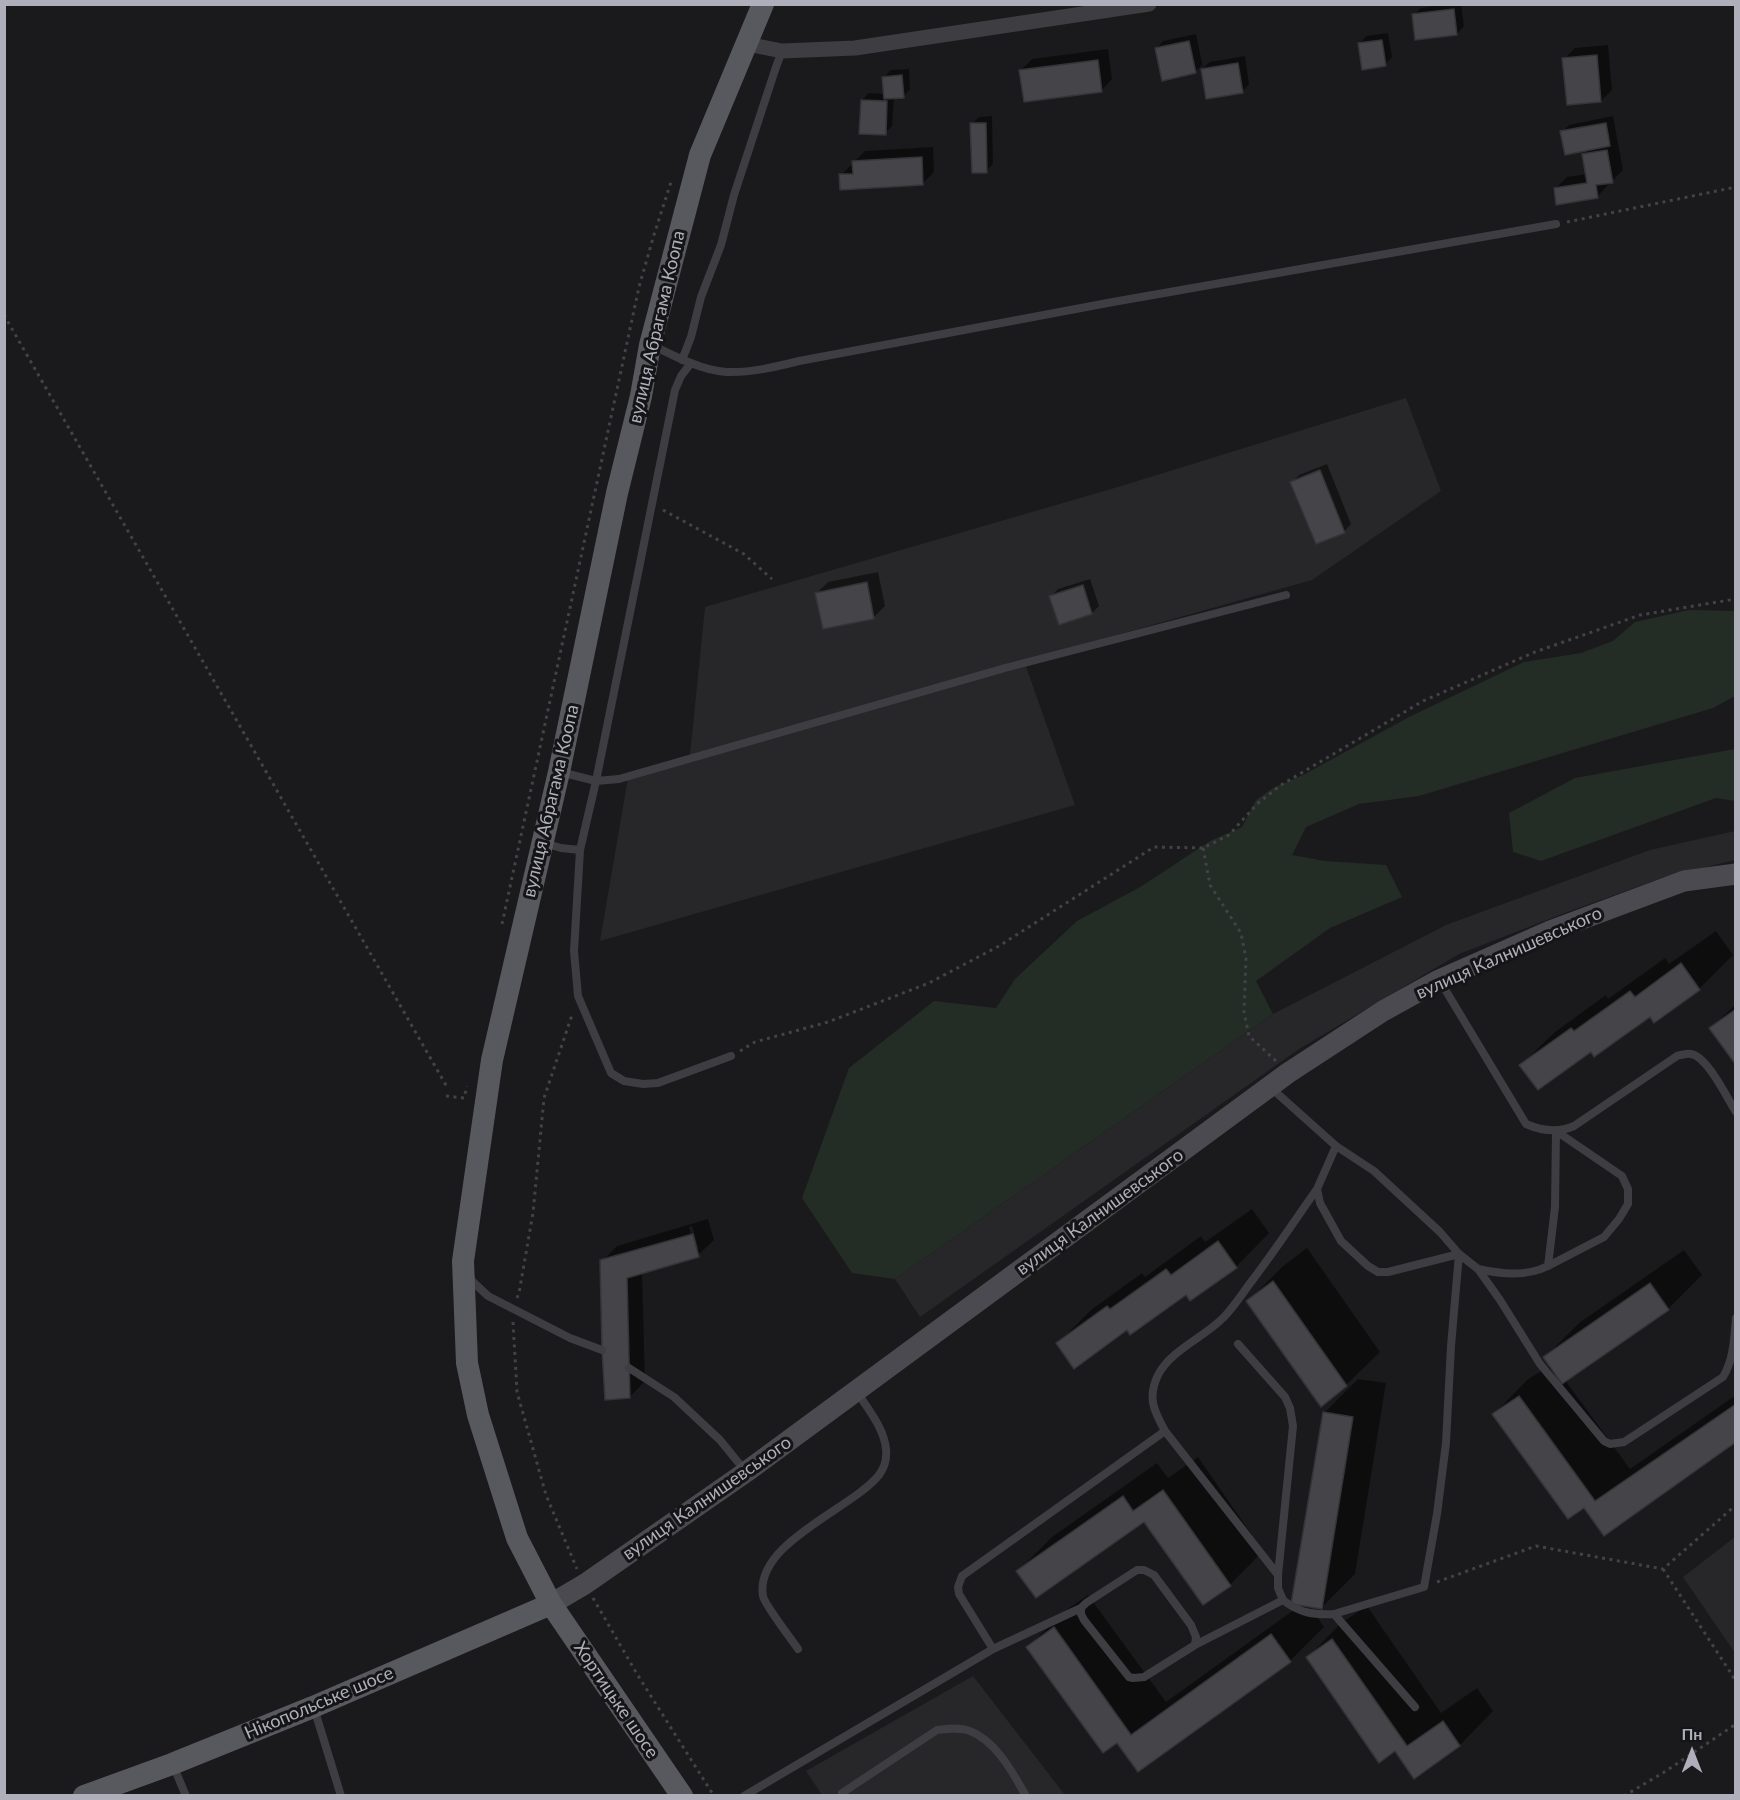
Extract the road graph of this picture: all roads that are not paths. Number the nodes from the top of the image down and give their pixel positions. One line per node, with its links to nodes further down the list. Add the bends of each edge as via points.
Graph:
1 (763, 4): 3 (main road, вулиця Абрагама Коопа)
2 (1149, 4): 4 (street, via 855,48)
3 (747, 44): 4 (street); 6 (main road, вулиця Абрагама Коопа, via 700,155)
4 (782, 51): 7 (lane)
5 (1556, 224): 8 (lane, via 1113,302 761,370 724,372)
6 (650, 345): 7 (lane); 10 (main road, вулиця Абрагама Коопа)
7 (682, 360): 8 (lane)
8 (691, 363): 11 (lane, via 675,390)
9 (1286, 595): 11 (lane, via 1005,668 638,775)
10 (559, 771): 11 (lane); 12 (main road, вулиця Абрагама Коопа)
11 (596, 781): 13 (lane)
12 (542, 843): 13 (lane); 23 (main road, вулиця Абрагама Коопа, via 492,1059)
13 (580, 850): 16 (lane, via 574,951 578,996 611,1073 624,1081 658,1083)
14 (1736, 874): 15 (street, вулиця Калнишевського, via 1684,881 1550,931)
15 (1439, 980): 17 (street, вулиця Калнишевського, via 1383,1011); 19 (lane, via 1526,1124)
16 (731, 1056)
17 (1270, 1087): 20 (lane); 30 (street, вулиця Калнишевського)
18 (1736, 1112): 19 (lane, via 1701,1058 1684,1054 1574,1126)
19 (1556, 1131): 24 (lane, via 1555,1207); 24 (lane, via 1622,1176 1628,1189 1628,1204 1604,1237)
20 (1336, 1146): 21 (lane); 22 (lane, via 1374,1172)
21 (1317, 1189): 22 (lane, via 1320,1203 1341,1241 1378,1272); 31 (lane, via 1223,1318 1173,1357 1159,1373 1152,1397)
22 (1459, 1254): 25 (lane); 37 (lane, via 1446,1443 1424,1587)
23 (463, 1261): 28 (lane, via 472,1281 488,1296); 35 (main road, вулиця Абрагама Коопа, via 467,1363 478,1415 517,1538)
24 (1548, 1266): 25 (lane, via 1504,1274)
25 (1478, 1269): 26 (lane, via 1540,1364 1610,1444 1624,1442 1723,1377 1733,1351)
26 (1736, 1318)
27 (1238, 1344): 33 (lane, via 1285,1397 1292,1417)
28 (602, 1350)
29 (629, 1368): 32 (lane, via 674,1397 720,1440)
30 (856, 1391): 32 (street, вулиця Калнишевського); 39 (lane, via 879,1428 886,1461 867,1485 782,1550 769,1565 763,1582 763,1598)
31 (1165, 1431): 33 (lane); 40 (lane, via 962,1576 958,1593)
32 (746, 1472): 35 (street, вулиця Калнишевського)
33 (1278, 1575): 34 (lane)
34 (1283, 1600): 37 (lane, via 1304,1612); 38 (lane)
35 (551, 1604): 41 (main road, Нікопольське шосе); 47 (main road, Хортицьке шосе)
36 (1081, 1608): 38 (lane, via 1084,1620 1128,1677 1144,1677); 38 (lane, via 1137,1570 1144,1570 1154,1575 1187,1618 1194,1631); 40 (lane)
37 (1334, 1614): 42 (lane)
38 (1195, 1645)
39 (798, 1649)
40 (993, 1649): 48 (lane)
41 (313, 1707): 43 (main road, Нікопольське шосе); 46 (lane)
42 (1415, 1707)
43 (172, 1764): 44 (main road, Нікопольське шосе); 45 (lane)
44 (84, 1796)
45 (186, 1796)
46 (340, 1796)
47 (682, 1796)
48 (744, 1796)
49 (844, 1796): 50 (lane, via 842,1793 937,1730 953,1728 982,1737 999,1754)
50 (1026, 1796)

